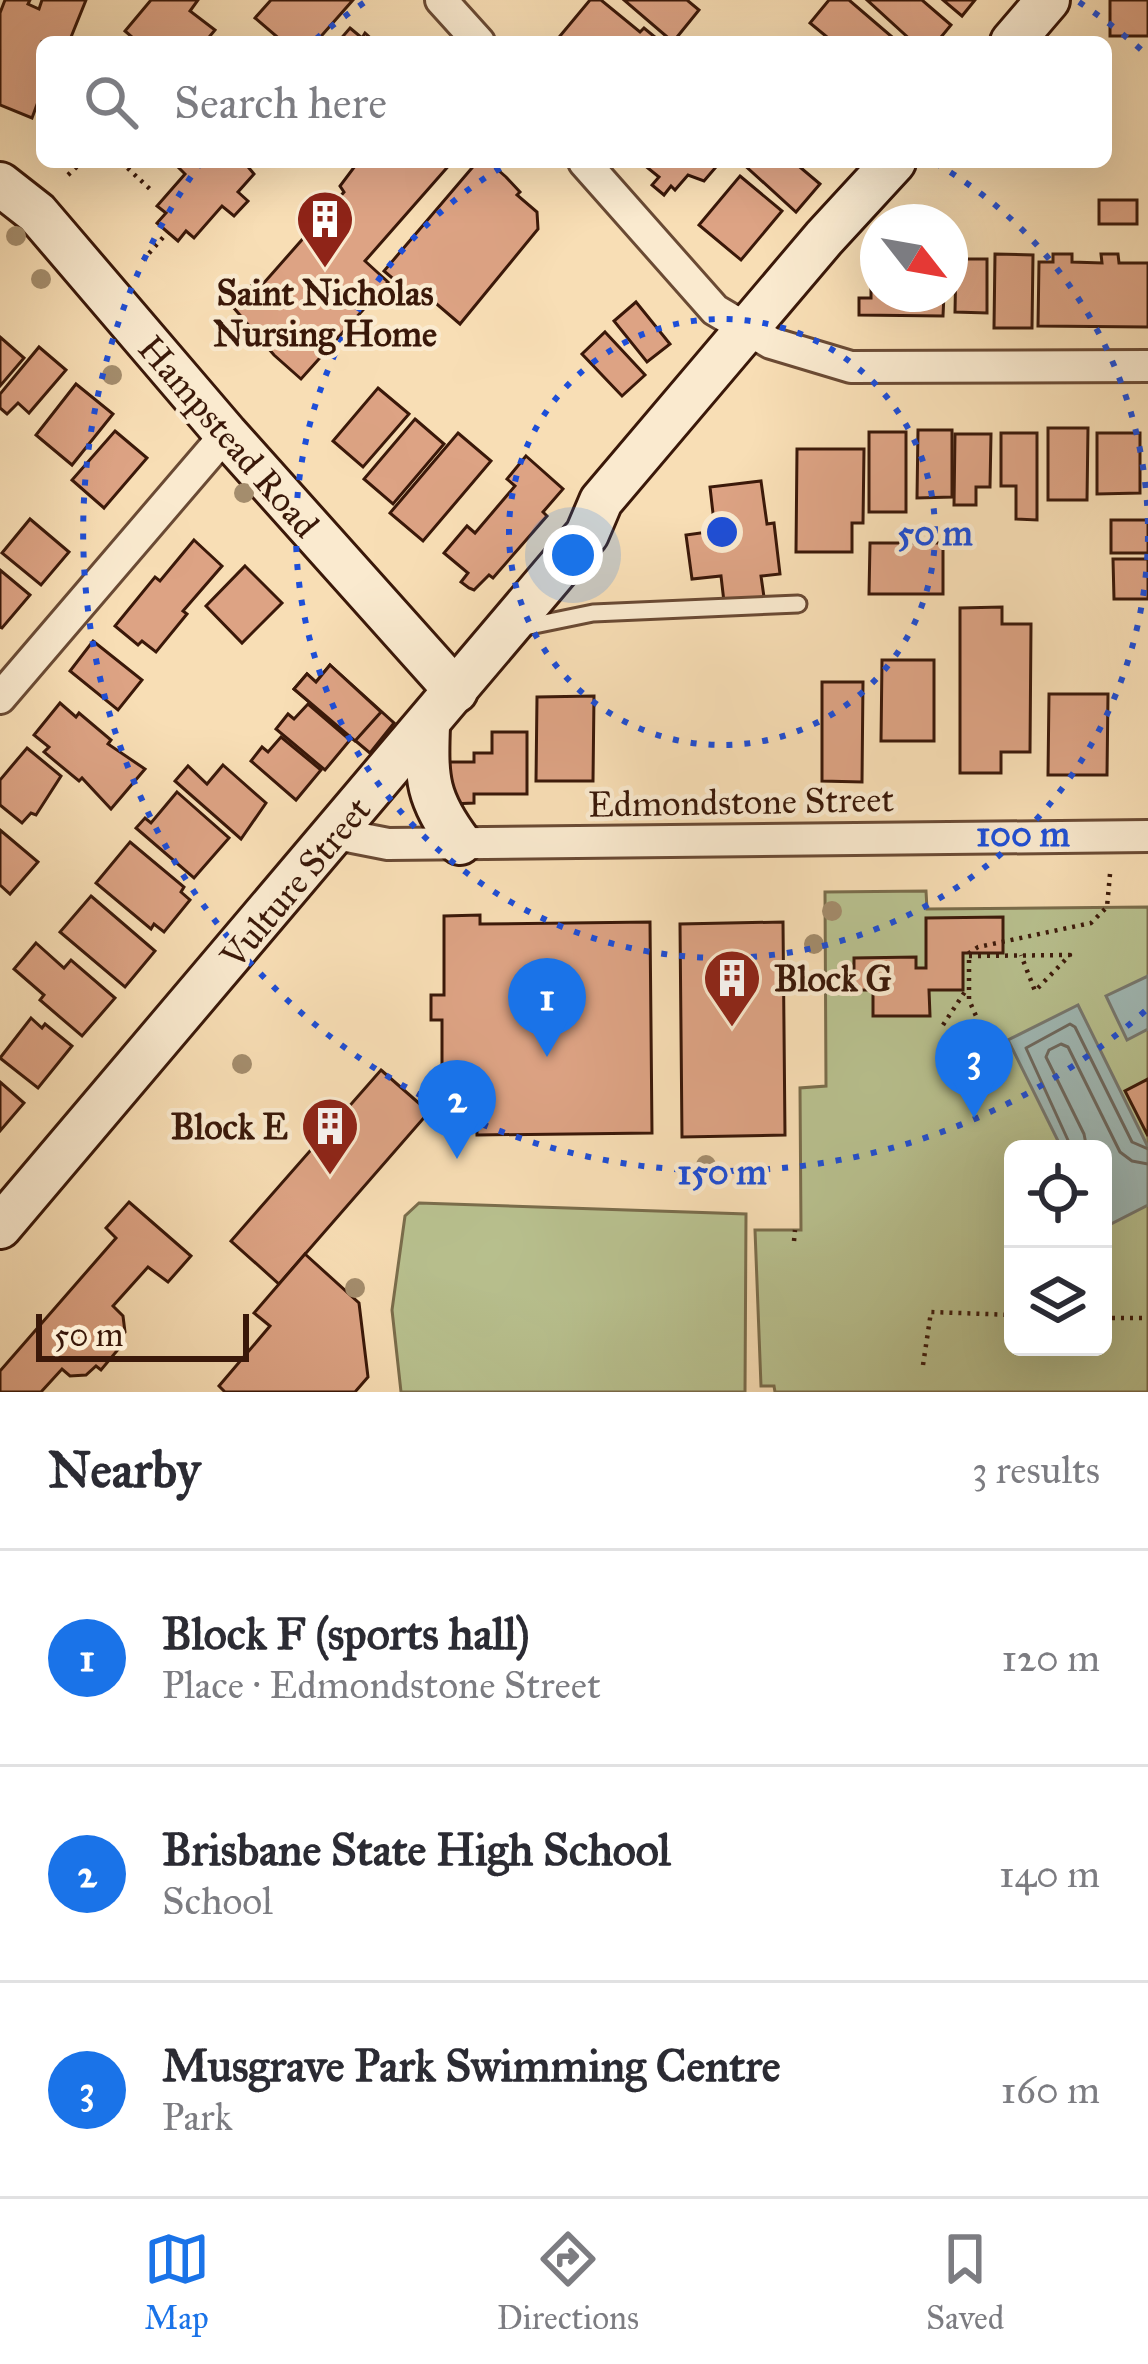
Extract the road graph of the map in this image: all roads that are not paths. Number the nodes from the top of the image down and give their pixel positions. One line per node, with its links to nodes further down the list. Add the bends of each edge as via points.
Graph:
1 (1048, 0): 2 (main road)
2 (1017, 36)
3 (589, 168): 7 (street, via 715,310)
4 (889, 168): 7 (main road, Vulture Street)
5 (916, 168): 7 (main road, Vulture Street)
6 (0, 184): 9 (main road, Hampstead Road, via 37,213)
7 (758, 336): 8 (street, via 850,367); 11 (main road, Vulture Street, via 601,502 587,535)
8 (1148, 366)
9 (226, 434): 12 (main road, Hampstead Road); 13 (street)
10 (798, 604): 11 (lane, via 593,613)
11 (506, 632): 12 (main road, Vulture Street)
12 (456, 691): 14 (main road, Vulture Street)
13 (0, 698)
14 (428, 726): 15 (main road, Vulture Street); 17 (main road, via 429,789)
15 (337, 834): 17 (street, Edmondstone Street, via 388,844); 18 (main road, Vulture Street)
16 (1148, 836): 17 (street, Edmondstone Street)
17 (460, 842)
18 (0, 1227)

